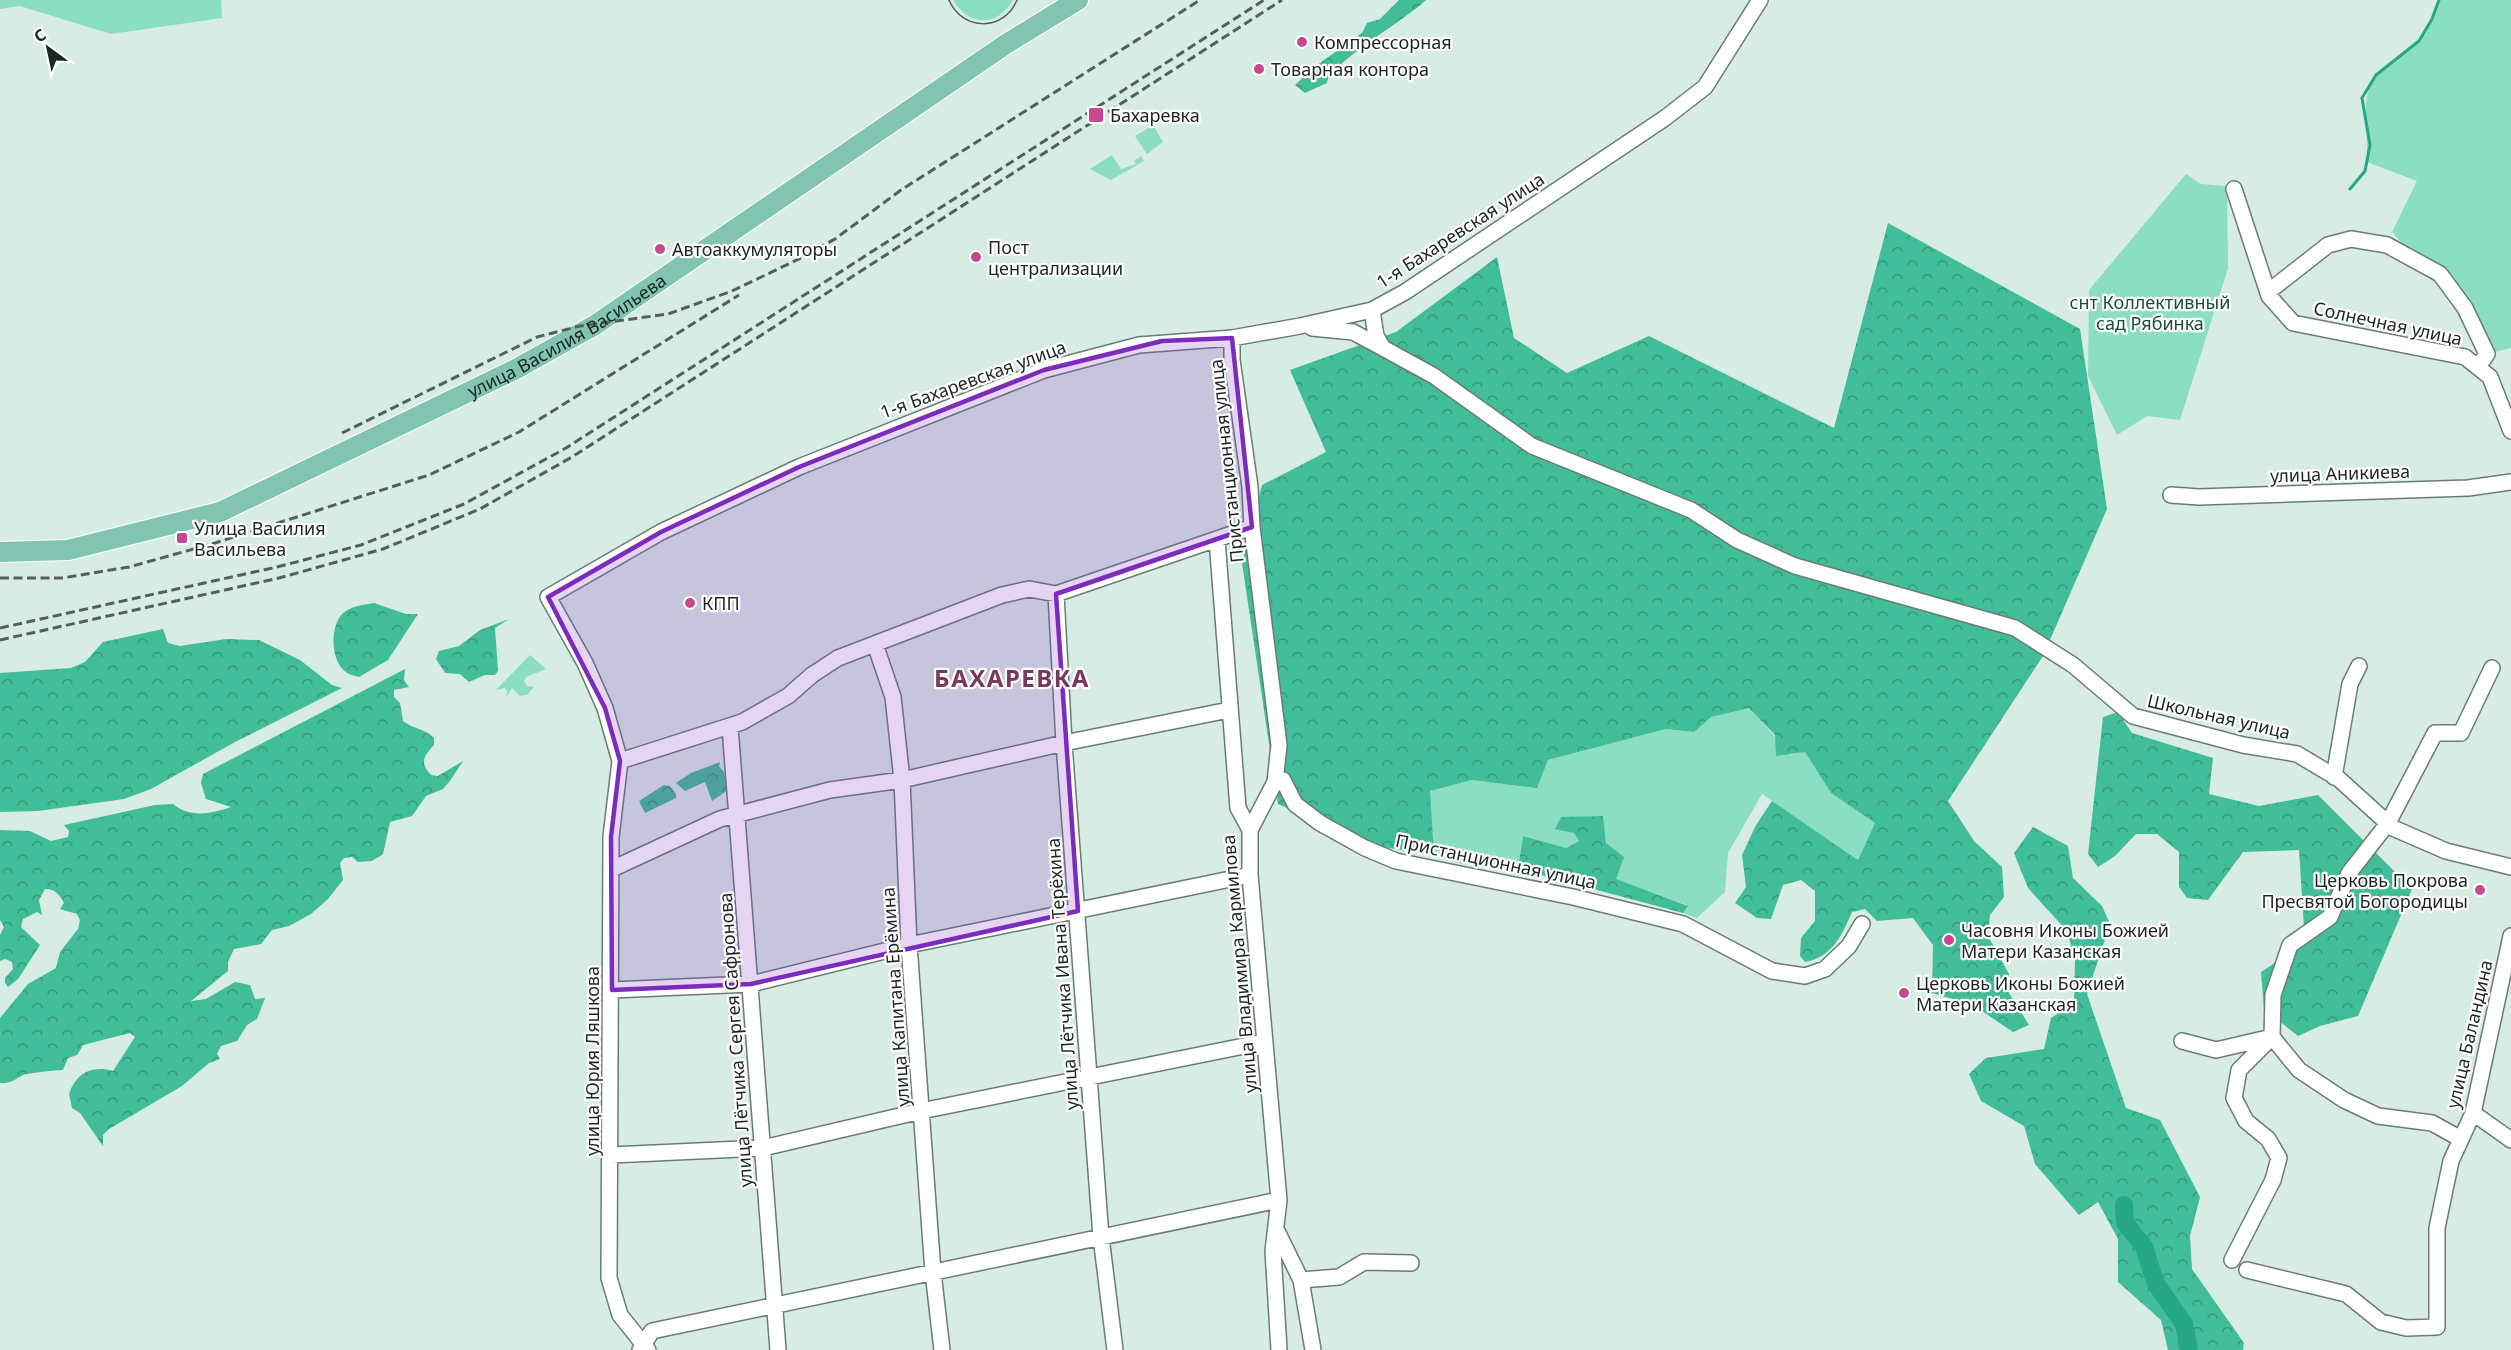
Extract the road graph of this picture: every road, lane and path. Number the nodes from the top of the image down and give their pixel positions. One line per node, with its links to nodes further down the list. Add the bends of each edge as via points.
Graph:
1 (1078, 0): 15 (main road, улица Василия Васильева, via 1006,44 595,326 524,365 220,512 68,550)
2 (1760, 0): 5 (street, 1-я Бахаревская улица, via 1705,87 1665,118 1405,292)
3 (2234, 189): 4 (street)
4 (2268, 292): 9 (street, Солнечная улица, via 2293,323 2464,357); 9 (street, via 2328,244 2351,238 2387,244 2440,274 2465,308 2487,354)
5 (1372, 310): 6 (street, 1-я Бахаревская улица); 8 (street, via 1376,336)
6 (1300, 326): 7 (street, 1-я Бахаревская улица); 8 (street, Школьная улица, via 1353,332)
7 (1232, 338): 13 (street, Пристанционная улица); 23 (street, 1-я Бахаревская улица, via 1139,345 1013,381 799,467 712,507 548,597 601,699)
8 (1383, 348): 24 (street, Школьная улица, via 1434,376 1532,446 1691,510 1737,540 1795,566 2015,628 2073,665 2133,716 2243,745 2297,754)
9 (2478, 367): 10 (street, via 2490,376)
10 (2511, 432)
11 (2511, 482): 12 (street, улица Аникиева, via 2468,488)
12 (2170, 495)
13 (1252, 527): 14 (street); 26 (street, Пристанционная улица, via 1279,745)
14 (1217, 540): 16 (street); 20 (street, улица Владимира Кармилова)
15 (0, 552)
16 (1056, 594): 17 (street, via 1039,589 1010,593); 22 (street, улица Лётчика Ивана Терёхина)
17 (875, 644): 21 (street, via 829,663 774,705); 25 (street, улица Капитана Ерёмина, via 893,697)
18 (2359, 666): 24 (street, via 2350,684)
19 (2492, 668): 28 (street, via 2461,733 2435,733)
20 (1229, 710): 22 (street); 29 (street, улица Владимира Кармилова, via 1238,808)
21 (730, 727): 23 (street); 27 (street, улица Лётчика Сергея Сафронова)
22 (1064, 743): 25 (street); 33 (street, улица Лётчика Ивана Терёхина)
23 (620, 761): 31 (street, улица Юрия Ляшкова, via 612,816)
24 (2334, 777): 28 (street, Школьная улица)
25 (903, 780): 27 (street, via 830,790); 36 (street, улица Капитана Ерёмина)
26 (1275, 782): 29 (street); 34 (street, Пристанционная улица, via 1283,780 1295,804 1320,823 1396,861 1552,892 1683,924 1772,971 1804,976 1824,969 1849,946)
27 (738, 814): 31 (street, via 704,825); 37 (street, улица Лётчика Сергея Сафронова)
28 (2388, 823): 30 (street, Школьная улица, via 2446,851); 39 (street, via 2349,873 2330,917 2290,945 2273,994)
29 (1250, 830): 32 (street, улица Владимира Кармилова)
30 (2511, 867)
31 (612, 869): 38 (street, улица Юрия Ляшкова)
32 (1250, 875): 33 (street); 41 (street, улица Владимира Кармилова)
33 (1078, 911): 36 (street); 42 (street, улица Лётчика Ивана Терёхина)
34 (1862, 924)
35 (2511, 936): 44 (street, улица Баландина)
36 (909, 945): 37 (street); 43 (street, улица Капитана Ерёмина)
37 (751, 984): 38 (street); 47 (street, улица Лётчика Сергея Сафронова)
38 (612, 990): 48 (street, улица Юрия Ляшкова)
39 (2272, 1037): 40 (street, via 2216,1050); 45 (street, via 2299,1070 2344,1100 2378,1116 2432,1123); 52 (street, via 2239,1070 2234,1098 2246,1121 2268,1139 2279,1158 2273,1180)
40 (2182, 1041)
41 (1264, 1042): 42 (street); 49 (street, улица Владимира Кармилова)
42 (1089, 1076): 43 (street); 51 (street, улица Лётчика Ивана Терёхина)
43 (921, 1111): 47 (street); 55 (street, улица Капитана Ерёмина)
44 (2473, 1113): 45 (street, улица Баландина); 46 (street)
45 (2461, 1138): 54 (street, улица Баландина, via 2451,1161 2437,1228 2437,1327 2406,1328 2381,1322 2346,1294)
46 (2511, 1140)
47 (763, 1148): 48 (street); 57 (street, улица Лётчика Сергея Сафронова)
48 (611, 1155): 58 (street, улица Юрия Ляшкова, via 611,1292 620,1315)
49 (1279, 1200): 50 (street, улица Владимира Кармилова); 51 (street)
50 (1277, 1231): 56 (street); 62 (street, улица Владимира Кармилова, via 1273,1251)
51 (1101, 1237): 55 (street); 61 (street, улица Лётчика Ивана Терёхина)
52 (2232, 1260)
53 (1411, 1263): 56 (street, via 1364,1262 1339,1277)
54 (2247, 1270)
55 (933, 1272): 57 (street); 60 (street, улица Капитана Ерёмина)
56 (1301, 1280): 63 (street)
57 (773, 1305): 58 (street, via 652,1331); 59 (street, улица Лётчика Сергея Сафронова)
58 (643, 1348)
59 (778, 1350)
60 (942, 1350)
61 (1115, 1350)
62 (1279, 1350)
63 (1313, 1350)

